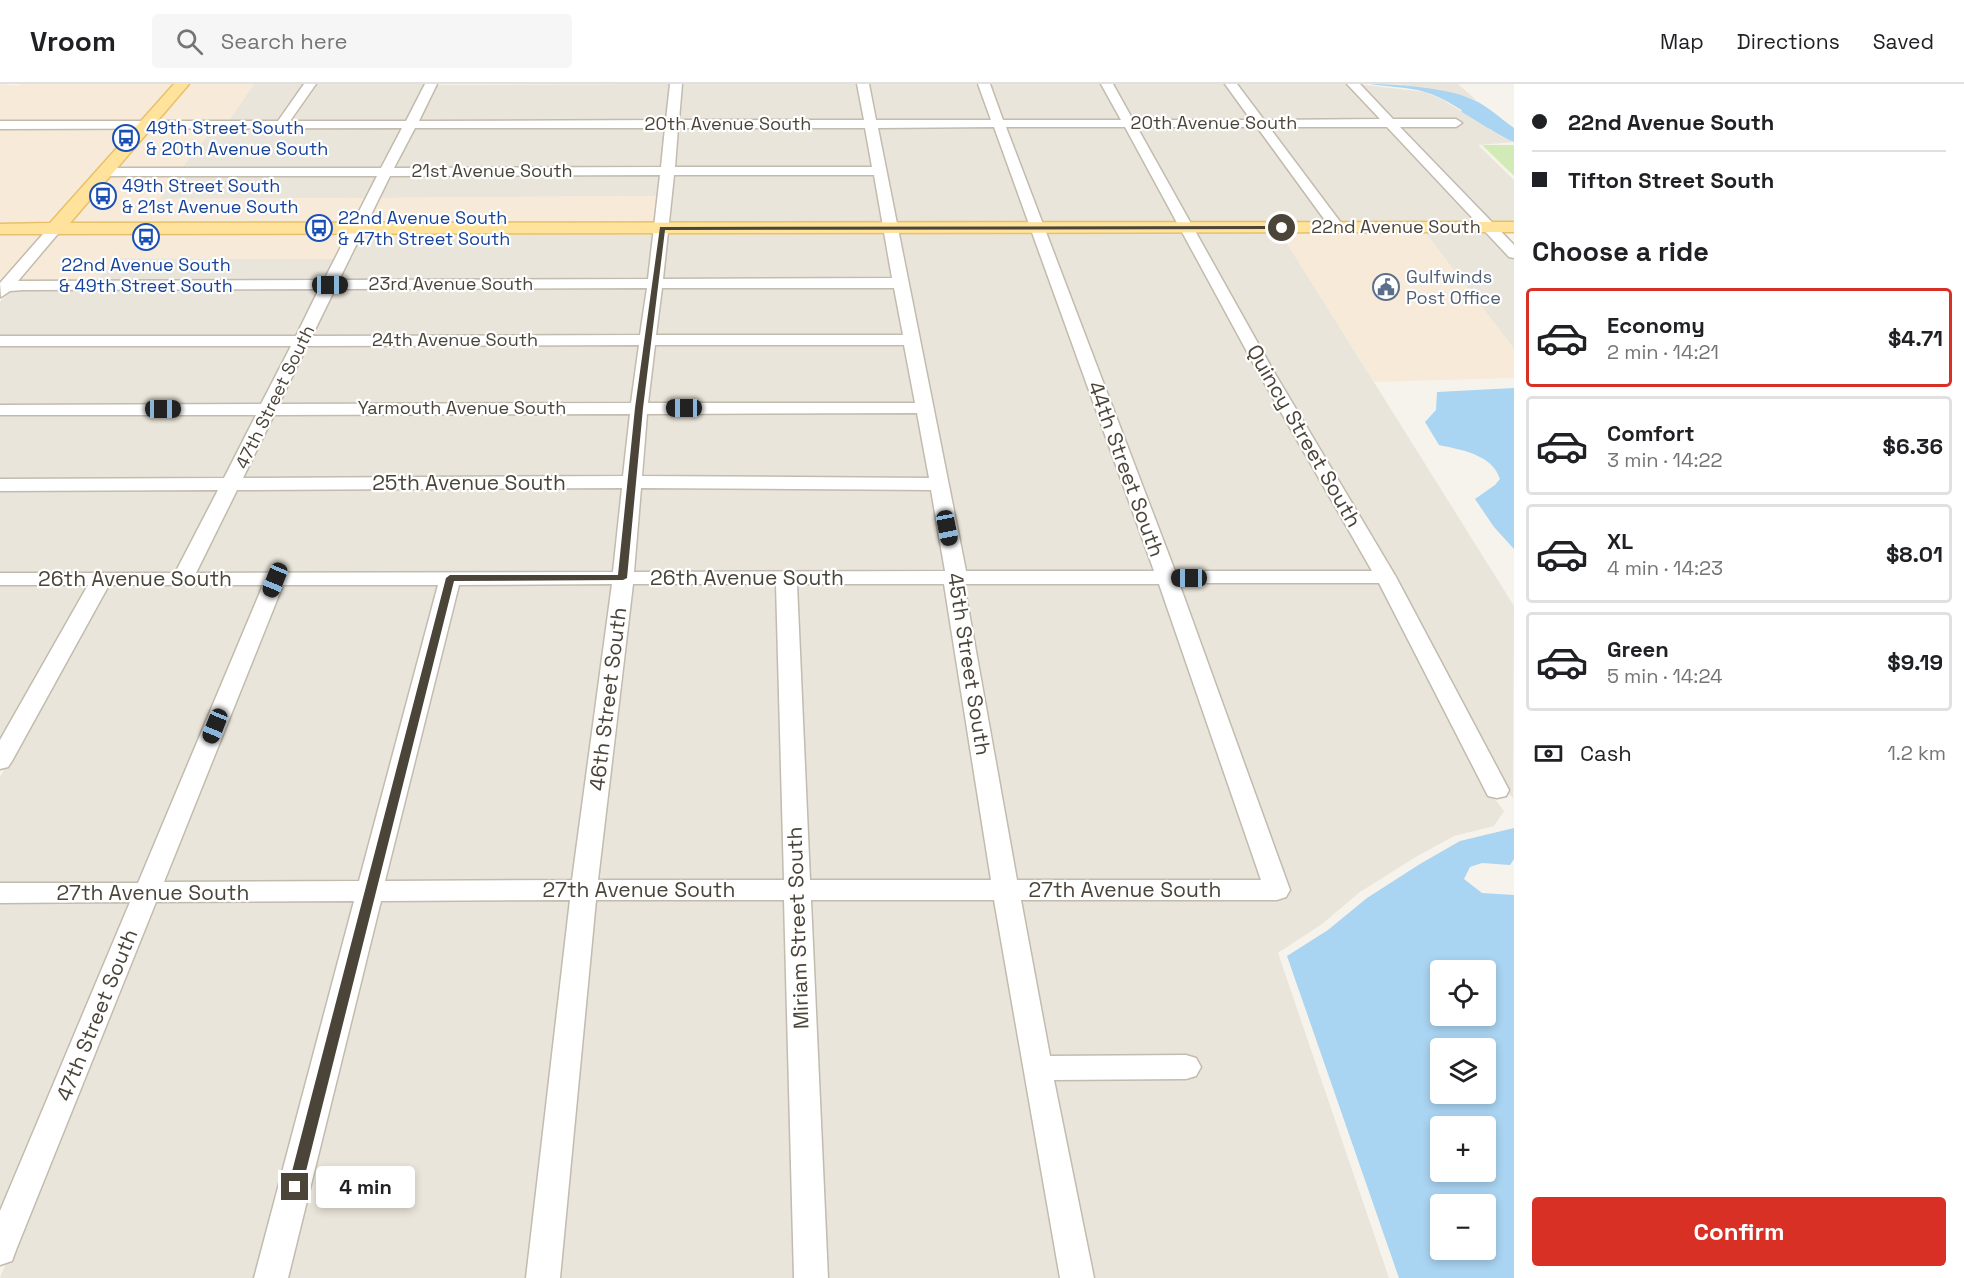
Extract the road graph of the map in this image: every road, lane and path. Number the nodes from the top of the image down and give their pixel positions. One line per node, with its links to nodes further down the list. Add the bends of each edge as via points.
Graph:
1 (182, 84): 18 (main road)
2 (310, 84): 19 (street)
3 (431, 84): 20 (street, 47th Street South)
4 (676, 84): 14 (street, 46th Street South)
5 (863, 84): 15 (street, 45th Street South)
6 (984, 84): 16 (street, 44th Street South)
7 (1107, 84): 10 (street, Quincy Street South)
8 (1231, 84): 11 (street)
9 (1353, 84): 12 (street)
10 (1130, 123): 11 (street, 20th Avenue South); 16 (street, 20th Avenue South); 31 (street, Quincy Street South)
11 (1261, 123): 12 (street, 20th Avenue South); 25 (street)
12 (1390, 123): 13 (street, 20th Avenue South); 26 (street)
13 (1456, 123)
14 (672, 124): 15 (street, 20th Avenue South); 20 (street, 20th Avenue South); 22 (street, 46th Street South)
15 (871, 124): 16 (street, 20th Avenue South); 23 (street, 45th Street South)
16 (999, 124): 30 (street, 44th Street South)
17 (0, 125): 18 (street, 20th Avenue South)
18 (146, 125): 19 (street, 20th Avenue South); 24 (main road)
19 (281, 125): 20 (street, 20th Avenue South)
20 (412, 125): 21 (street, 47th Street South)
21 (385, 171): 22 (street, 21st Avenue South); 24 (street, 21st Avenue South); 33 (street, 47th Street South)
22 (667, 171): 23 (street, 21st Avenue South); 28 (street, 46th Street South)
23 (879, 171): 29 (street, 45th Street South)
24 (105, 172): 32 (main road)
25 (1338, 227): 26 (main road, 22nd Avenue South); 31 (main road, 22nd Avenue South)
26 (1489, 227): 27 (main road, 22nd Avenue South); 35 (street)
27 (1514, 227)
28 (662, 228): 29 (main road, 22nd Avenue South); 33 (main road, 22nd Avenue South); 37 (street, 46th Street South)
29 (891, 228): 30 (main road, 22nd Avenue South); 36 (street, 45th Street South)
30 (1037, 228): 31 (main road, 22nd Avenue South); 57 (street, 44th Street South)
31 (1188, 228): 52 (street, Quincy Street South, via 1266,372)
32 (55, 229): 33 (main road, 22nd Avenue South); 34 (main road, 22nd Avenue South); 39 (street)
33 (358, 229): 38 (street, 47th Street South)
34 (0, 230)
35 (1514, 254)
36 (902, 283): 37 (street, 23rd Avenue South); 41 (street, 45th Street South)
37 (654, 284): 38 (street, 23rd Avenue South); 40 (street, 46th Street South)
38 (330, 285): 39 (street, 23rd Avenue South, via 24,285); 43 (street, 47th Street South)
39 (1, 290)
40 (648, 339): 41 (street, 24th Avenue South); 43 (street, 24th Avenue South); 45 (street, 46th Street South)
41 (910, 340): 46 (street, 45th Street South)
42 (0, 341): 43 (street, 24th Avenue South)
43 (303, 341): 44 (street, 47th Street South)
44 (270, 408): 45 (street, Yarmouth Avenue South); 47 (street, Yarmouth Avenue South); 51 (street, 47th Street South)
45 (639, 408): 46 (street, Yarmouth Avenue South); 48 (street, 46th Street South)
46 (925, 408): 49 (street, 45th Street South)
47 (0, 410)
48 (632, 482): 49 (street, 25th Avenue South); 51 (street, 25th Avenue South); 54 (street, 46th Street South)
49 (938, 484): 56 (street, 45th Street South)
50 (0, 485): 51 (street, 25th Avenue South)
51 (231, 485): 60 (street, 47th Street South)
52 (1386, 577): 57 (street, 26th Avenue South); 63 (street, Quincy Street South)
53 (450, 578): 54 (street, 26th Avenue South); 61 (street, 26th Avenue South); 67 (street)
54 (623, 578): 55 (street, 26th Avenue South); 64 (street, 46th Street South)
55 (786, 578): 56 (street, 26th Avenue South); 68 (street, Miriam Street South)
56 (957, 578): 57 (street, 26th Avenue South); 65 (street, 45th Street South, via 953,585)
57 (1167, 578): 66 (street, 44th Street South)
58 (0, 579): 59 (street, 26th Avenue South)
59 (102, 579): 60 (street, 26th Avenue South); 62 (street)
60 (182, 579): 61 (street, 26th Avenue South)
61 (275, 580): 70 (street, 47th Street South)
62 (0, 761)
63 (1497, 790)
64 (584, 890): 67 (street, 27th Avenue South); 68 (street, 27th Avenue South); 75 (street, 46th Street South)
65 (1006, 890): 66 (street, 27th Avenue South); 68 (street, 27th Avenue South); 72 (street, 45th Street South)
66 (1277, 890)
67 (370, 891): 70 (street, 27th Avenue South); 74 (street)
68 (797, 891): 76 (street, Miriam Street South)
69 (0, 893): 70 (street, 27th Avenue South)
70 (147, 893): 73 (street, 47th Street South)
71 (1185, 1067): 72 (street)
72 (1037, 1068): 77 (street, 45th Street South)
73 (0, 1250)
74 (272, 1278)
75 (543, 1278)
76 (811, 1278)
77 (1077, 1278)

